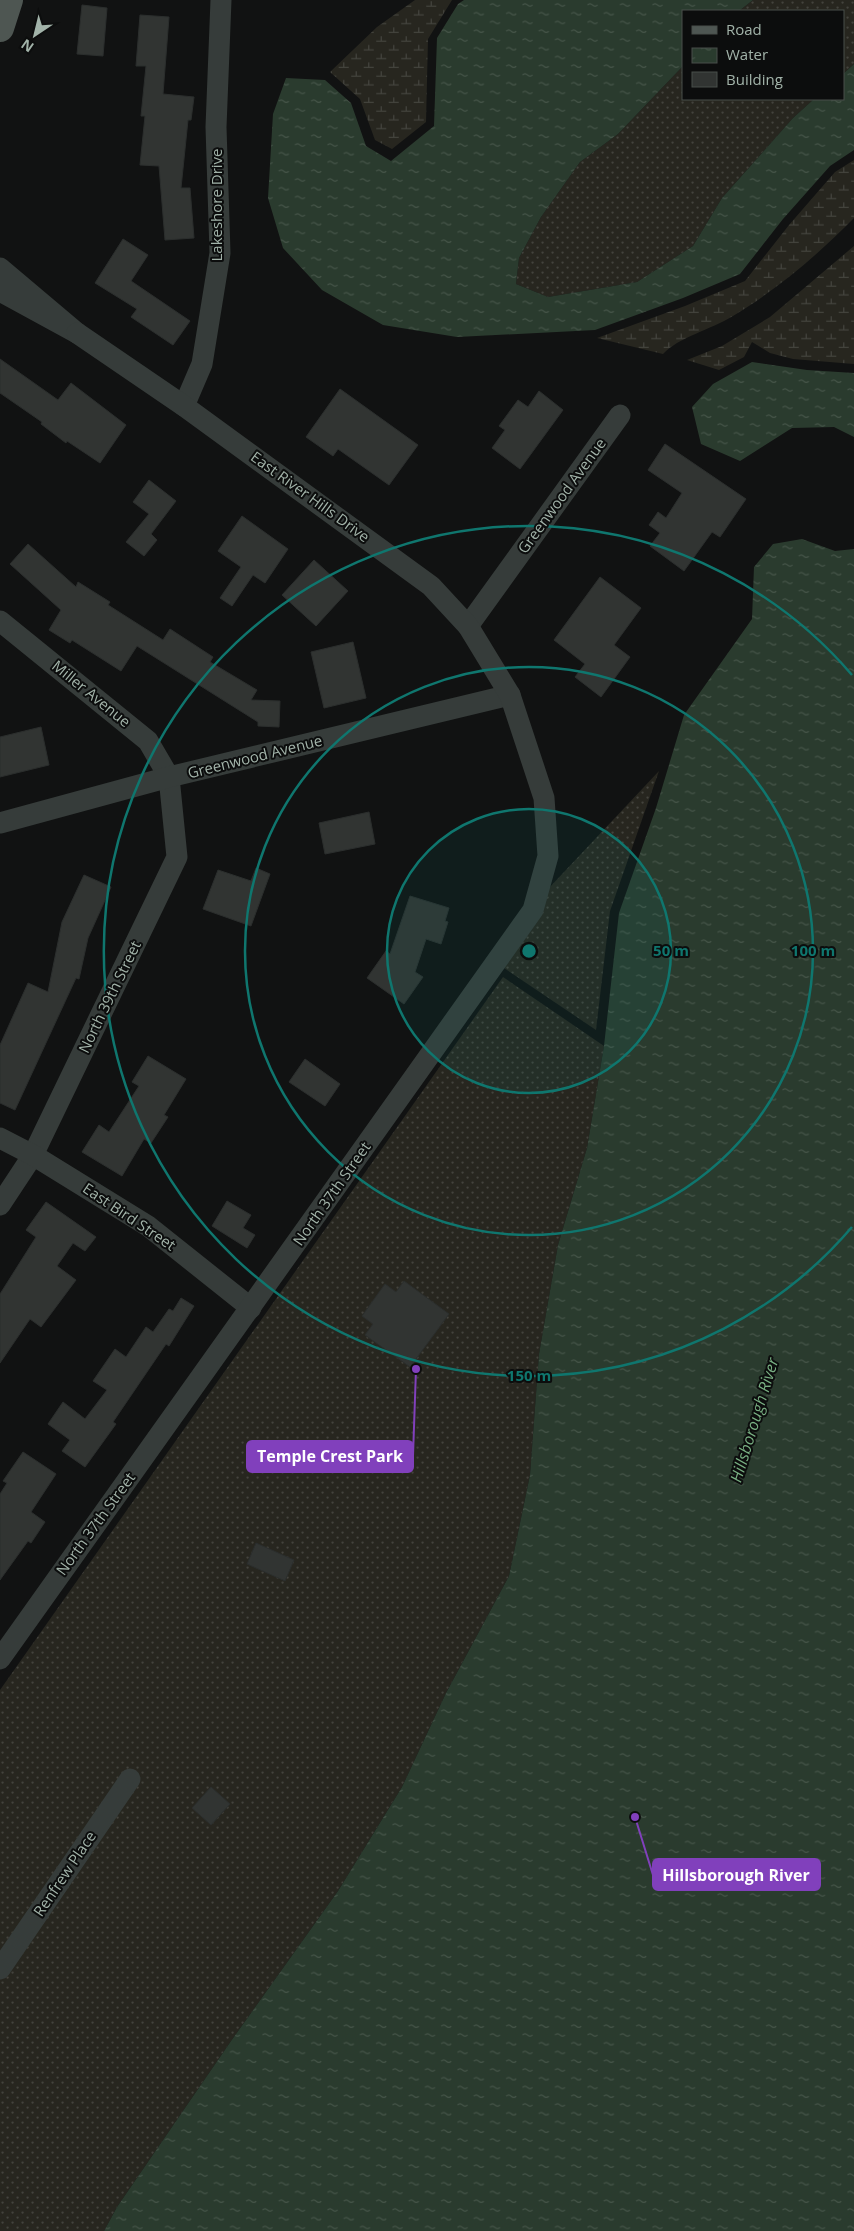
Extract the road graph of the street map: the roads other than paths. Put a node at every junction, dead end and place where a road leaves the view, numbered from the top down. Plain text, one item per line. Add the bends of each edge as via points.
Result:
1 (9, 0) edge
2 (221, 0) edge
3 (0, 28) edge
4 (0, 268) edge
5 (0, 291) edge
6 (77, 333) junction
7 (184, 406) junction
8 (620, 415) dead end
9 (0, 620) edge
10 (468, 626) junction
11 (510, 695) junction
12 (169, 778) junction
13 (0, 823) edge
14 (0, 1138) edge
15 (33, 1155) junction
16 (0, 1204) edge
17 (251, 1308) junction
18 (0, 1659) edge
19 (130, 1779) dead end
20 (0, 1969) edge

1 - 3 main road
2 - 7 street, Lakeshore Drive via 216,127 220,253 202,364
4 - 6 street, East River Hills Drive
5 - 6 street, East River Hills Drive
6 - 7 street, East River Hills Drive
7 - 10 street, East River Hills Drive via 431,586
8 - 10 street, Greenwood Avenue
9 - 12 street, Miller Avenue via 148,741
10 - 11 street, East River Hills Drive
11 - 12 street, Greenwood Avenue
11 - 17 street, North 37th Street via 544,798 548,856 533,910
12 - 13 street, Greenwood Avenue
12 - 15 street, North 39th Street via 177,857
14 - 15 street, East Bird Street
15 - 16 street, North 39th Street
15 - 17 street, East Bird Street via 148,1226
17 - 18 street, North 37th Street
19 - 20 street, Renfrew Place

